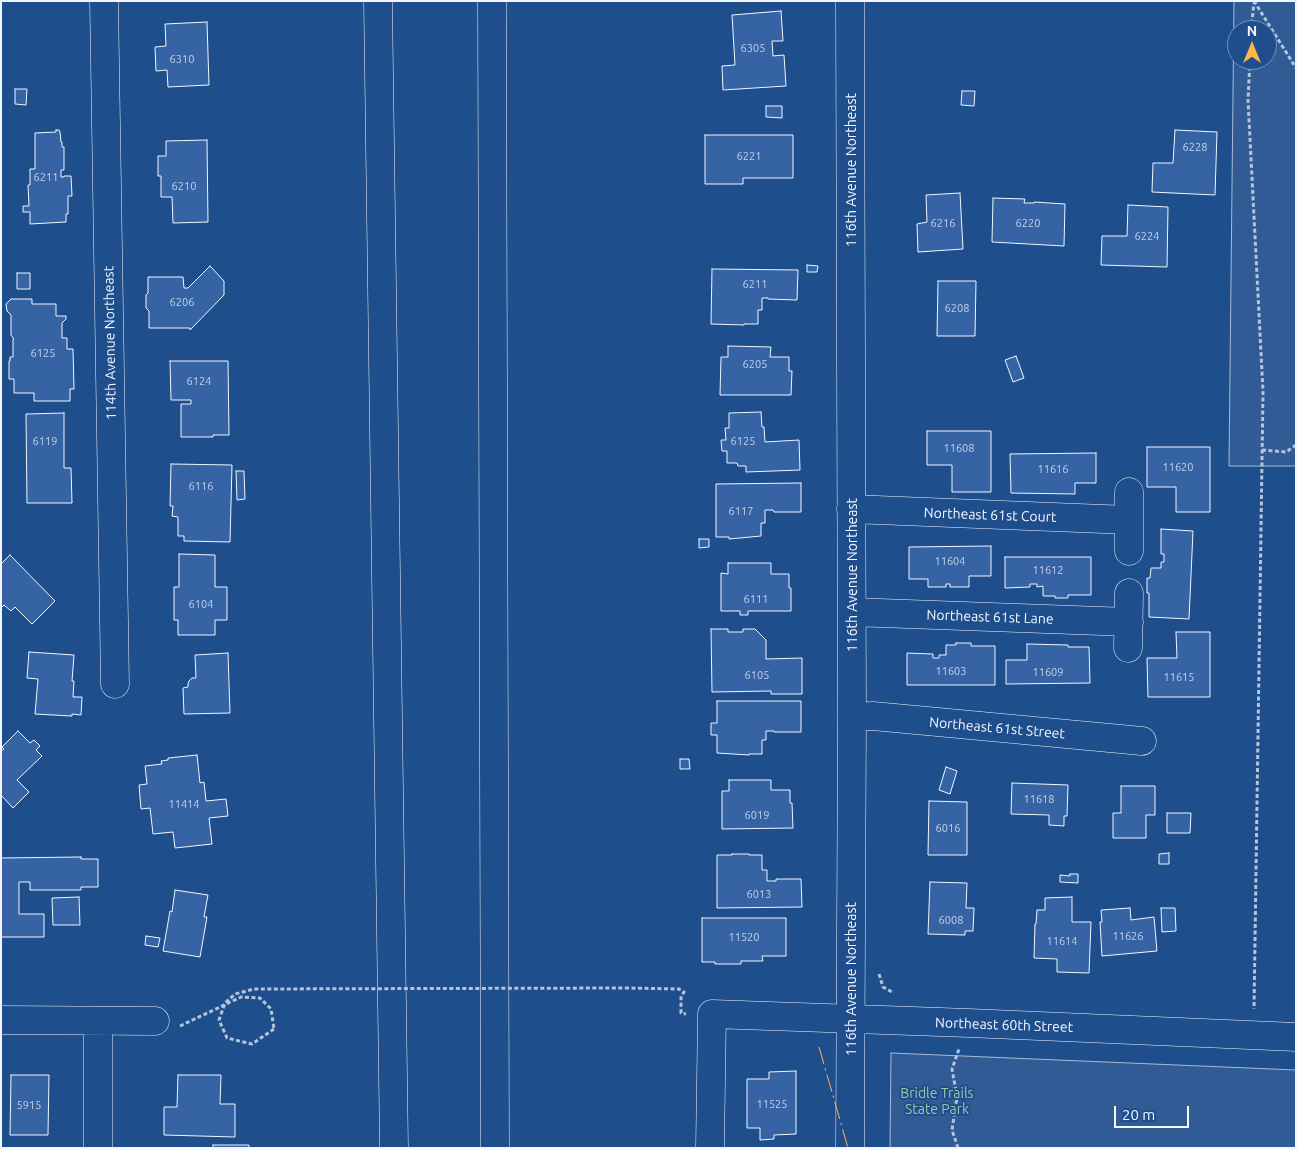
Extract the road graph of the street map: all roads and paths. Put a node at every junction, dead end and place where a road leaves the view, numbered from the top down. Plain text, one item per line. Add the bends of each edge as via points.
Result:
1 (104, 1) edge
2 (378, 1) edge
3 (492, 1) edge
4 (850, 1) edge
5 (1254, 2) edge
6 (1252, 20) edge
7 (1296, 68) edge
8 (1250, 70) edge
9 (1296, 445) edge
10 (1262, 450) junction
11 (1129, 492) dead end
12 (851, 509) junction
13 (1129, 520) junction
14 (1129, 551) dead end
15 (1129, 593) dead end
16 (852, 612) junction
17 (115, 684) dead end
18 (852, 717) junction
19 (1142, 741) dead end
20 (877, 969) dead end
21 (900, 995) dead end
22 (681, 996) dead end
23 (851, 1019) junction
24 (1, 1020) edge
25 (98, 1021) junction
26 (968, 1023) junction
27 (164, 1025) joint
28 (1253, 1036) junction
29 (1296, 1037) edge
30 (98, 1148) edge
31 (394, 1148) edge
32 (495, 1148) edge
33 (710, 1148) edge
34 (850, 1148) edge
35 (958, 1148) edge

1 - 17 main road, 114th Avenue Northeast
2 - 31 main road
3 - 32 main road
4 - 12 main road, 116th Avenue Northeast
5 - 6 path
5 - 7 path
8 - 10 path via 1248,100 1263,392
9 - 10 path via 1286,452
10 - 28 path
11 - 13 main road
12 - 13 main road, Northeast 61st Court
12 - 16 main road, 116th Avenue Northeast
13 - 14 main road
15 - 16 main road, Northeast 61st Lane via 1128,634
16 - 18 main road, 116th Avenue Northeast
18 - 19 main road, Northeast 61st Street via 873,716
18 - 23 main road, 116th Avenue Northeast
20 - 21 path via 883,987
22 - 27 path, bridge via 684,992 679,989 624,988 254,989 235,994 225,1003 219,1020 227,1038 252,1044 274,1029 271,1009 260,998 241,997
23 - 26 main road, Northeast 60th Street
23 - 33 main road, Northeast 60th Street via 712,1014
23 - 34 main road, 116th Avenue Northeast
24 - 25 main road
25 - 27 main road
25 - 30 main road
26 - 28 main road, Northeast 60th Street
26 - 35 path via 952,1069 957,1097 952,1130
28 - 29 main road, Northeast 60th Street

